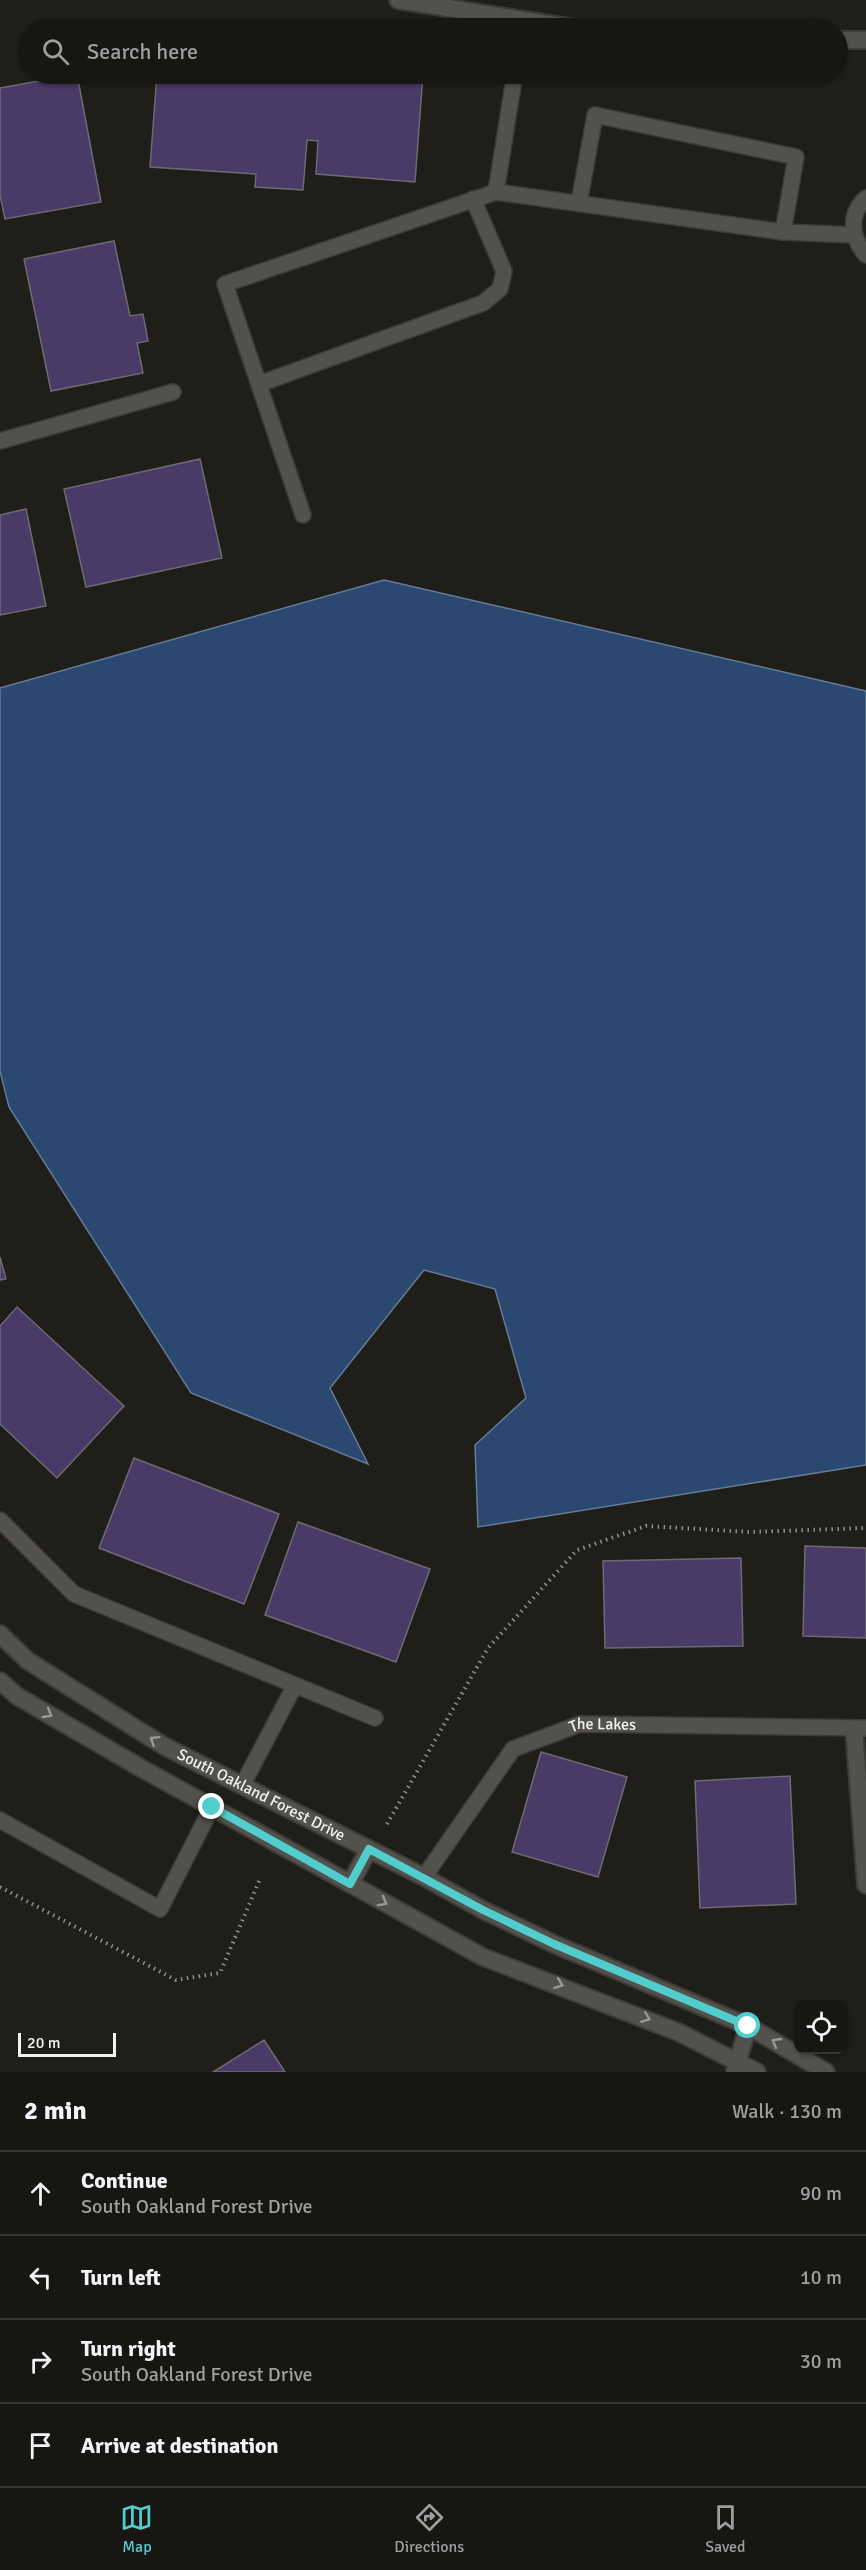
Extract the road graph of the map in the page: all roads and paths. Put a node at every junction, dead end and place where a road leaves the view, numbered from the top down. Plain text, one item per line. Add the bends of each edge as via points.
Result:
1 (398, 0) edge
2 (511, 18) edge
3 (848, 40) edge
4 (866, 40) edge
5 (513, 84) edge
6 (496, 192) junction
7 (866, 198) edge
8 (473, 199) junction
9 (579, 203) junction
10 (783, 232) junction
11 (854, 235) junction
12 (866, 255) edge
13 (259, 384) junction
14 (173, 392) dead end
15 (0, 441) edge
16 (303, 515) dead end
17 (0, 1520) edge
18 (866, 1528) edge
19 (2, 1640) edge
20 (0, 1681) edge
21 (296, 1685) junction
22 (375, 1718) dead end
23 (860, 1728) edge
24 (243, 1784) junction
25 (212, 1807) junction
26 (0, 1820) edge
27 (387, 1824) dead end
28 (369, 1849) junction
29 (424, 1877) junction
30 (260, 1879) dead end
31 (350, 1884) junction
32 (866, 1885) edge
33 (0, 1887) edge
34 (748, 2026) junction
35 (736, 2066) edge
36 (757, 2072) edge
37 (826, 2072) edge

1 - 2 street
3 - 4 street
5 - 6 lane
6 - 8 lane
6 - 9 lane
7 - 11 lane via 856,210
8 - 13 lane via 504,271 500,289 483,303
8 - 13 lane via 225,284
9 - 10 lane
9 - 10 lane via 595,115 796,157
10 - 11 lane
11 - 12 lane
13 - 16 lane
14 - 15 lane
17 - 21 lane via 74,1594
18 - 27 path via 750,1532 646,1526 577,1550 488,1648
24 -> 19 street, South Oakland Forest Drive via 164,1746 28,1661
20 -> 25 street, South Oakland Forest Drive via 17,1696
21 - 22 lane
21 - 24 lane
23 - 29 lane, The Lakes via 580,1724 513,1749
23 - 32 street, The Lakes
24 - 28 street, South Oakland Forest Drive
25 - 26 lane via 160,1909
25 - 31 street, South Oakland Forest Drive
28 - 29 street, South Oakland Forest Drive
28 - 31 street
29 - 34 street, South Oakland Forest Drive via 554,1944
30 - 33 path via 220,1973 176,1980
31 -> 35 street, South Oakland Forest Drive via 483,1957 678,2032
34 - 35 street
37 -> 34 street, South Oakland Forest Drive
35 - 36 street, South Oakland Forest Drive

